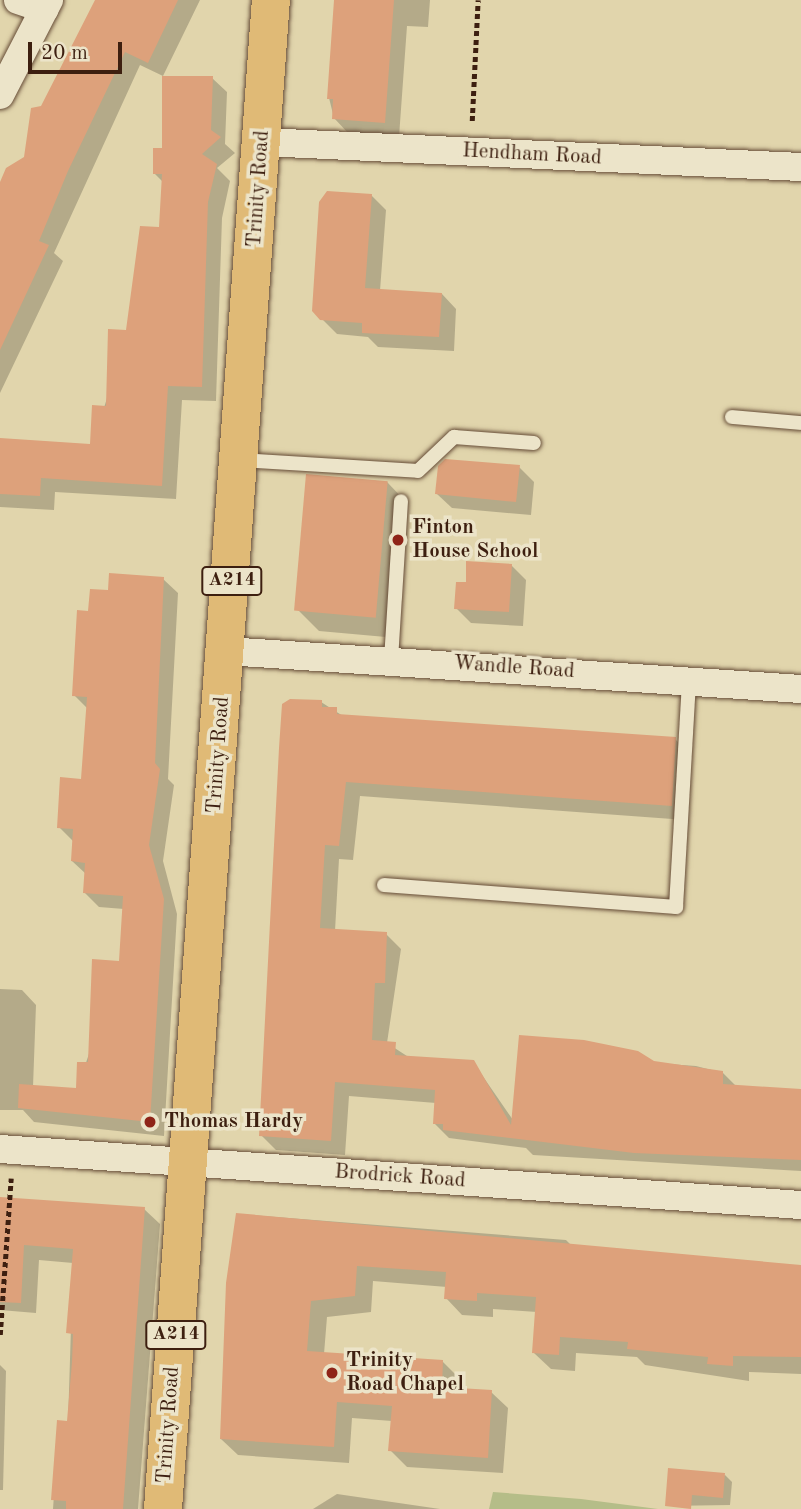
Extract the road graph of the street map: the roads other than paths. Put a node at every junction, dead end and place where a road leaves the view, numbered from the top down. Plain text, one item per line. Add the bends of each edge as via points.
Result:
1 (18, 0) edge
2 (271, 0) edge
3 (47, 5) edge
4 (0, 95) edge
5 (263, 142) junction
6 (801, 167) edge
7 (732, 417) dead end
8 (801, 423) edge
9 (534, 443) dead end
10 (240, 460) junction
11 (401, 501) dead end
12 (226, 651) junction
13 (391, 660) junction
14 (689, 681) junction
15 (801, 689) edge
16 (384, 885) dead end
17 (8, 1149) edge
18 (188, 1162) junction
19 (801, 1205) edge
20 (163, 1509) edge

1 - 3 street
2 - 5 highway, Trinity Road / A214
3 - 4 street
5 - 6 street, Hendham Road
5 - 10 highway, Trinity Road / A214
7 - 8 lane
9 - 10 lane via 454,437 418,471
10 - 12 highway, Trinity Road / A214
11 - 13 lane
12 - 13 street, Wandle Road
12 - 18 highway, Trinity Road / A214
13 - 14 street, Wandle Road
14 - 15 street, Wandle Road
14 - 16 lane via 676,906
17 - 18 street, Brodrick Road
18 - 19 street, Brodrick Road
18 - 20 highway, Trinity Road / A214

